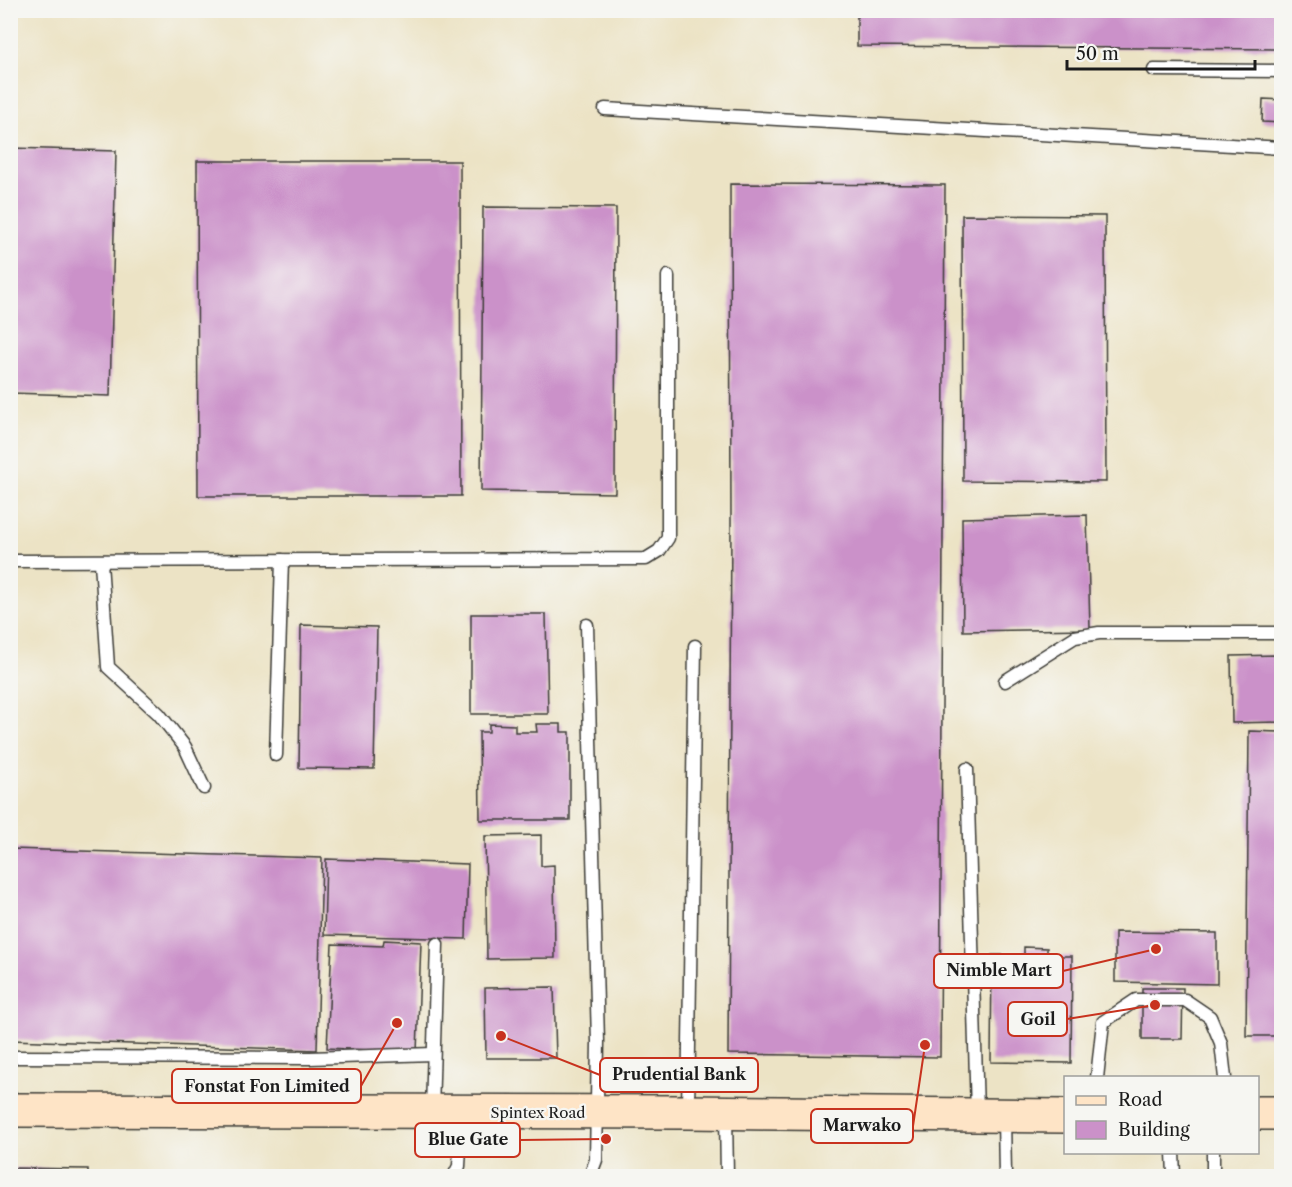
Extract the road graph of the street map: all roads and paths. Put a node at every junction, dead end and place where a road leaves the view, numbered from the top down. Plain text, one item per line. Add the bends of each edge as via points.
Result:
1 (1154, 70) dead end
2 (1281, 70) edge
3 (605, 109) dead end
4 (1281, 148) edge
5 (668, 276) dead end
6 (282, 560) junction
7 (10, 561) edge
8 (101, 562) junction
9 (587, 625) dead end
10 (1281, 633) edge
11 (694, 646) dead end
12 (1005, 681) dead end
13 (276, 755) dead end
14 (967, 769) dead end
15 (204, 788) dead end
16 (437, 944) dead end
17 (433, 1054) junction
18 (10, 1057) edge
19 (1097, 1076) edge
20 (1225, 1076) edge
21 (10, 1110) edge
22 (447, 1112) junction
23 (596, 1112) junction
24 (688, 1112) junction
25 (726, 1113) junction
26 (1259, 1113) edge
27 (1281, 1113) edge
28 (990, 1115) junction
29 (1064, 1116) edge
30 (1173, 1154) edge
31 (1213, 1154) edge
32 (454, 1176) edge
33 (590, 1176) edge
34 (727, 1176) edge
35 (1005, 1176) edge
36 (1174, 1176) edge
37 (1213, 1176) edge

1 - 2 lane
3 - 4 lane
5 - 6 lane via 668,538 659,551 645,559
6 - 8 lane
6 - 13 lane
7 - 8 lane
8 - 15 lane via 108,667 159,714 185,747
9 - 23 lane via 598,1041
10 - 12 lane via 1074,636
11 - 24 lane
14 - 28 lane
16 - 17 lane
17 - 18 lane via 310,1058
17 - 22 lane
19 - 20 lane via 1103,1022 1136,1000 1185,1000 1210,1017 1221,1043
21 - 22 main road, Spintex Road
22 - 23 main road, Spintex Road
22 - 32 lane via 459,1166
23 - 24 main road, Spintex Road
23 - 33 lane via 596,1160
24 - 25 main road, Spintex Road
25 - 28 main road, Spintex Road
25 - 34 lane
26 - 27 main road
28 - 29 main road, Spintex Road
28 - 35 lane
30 - 36 lane
31 - 37 lane

